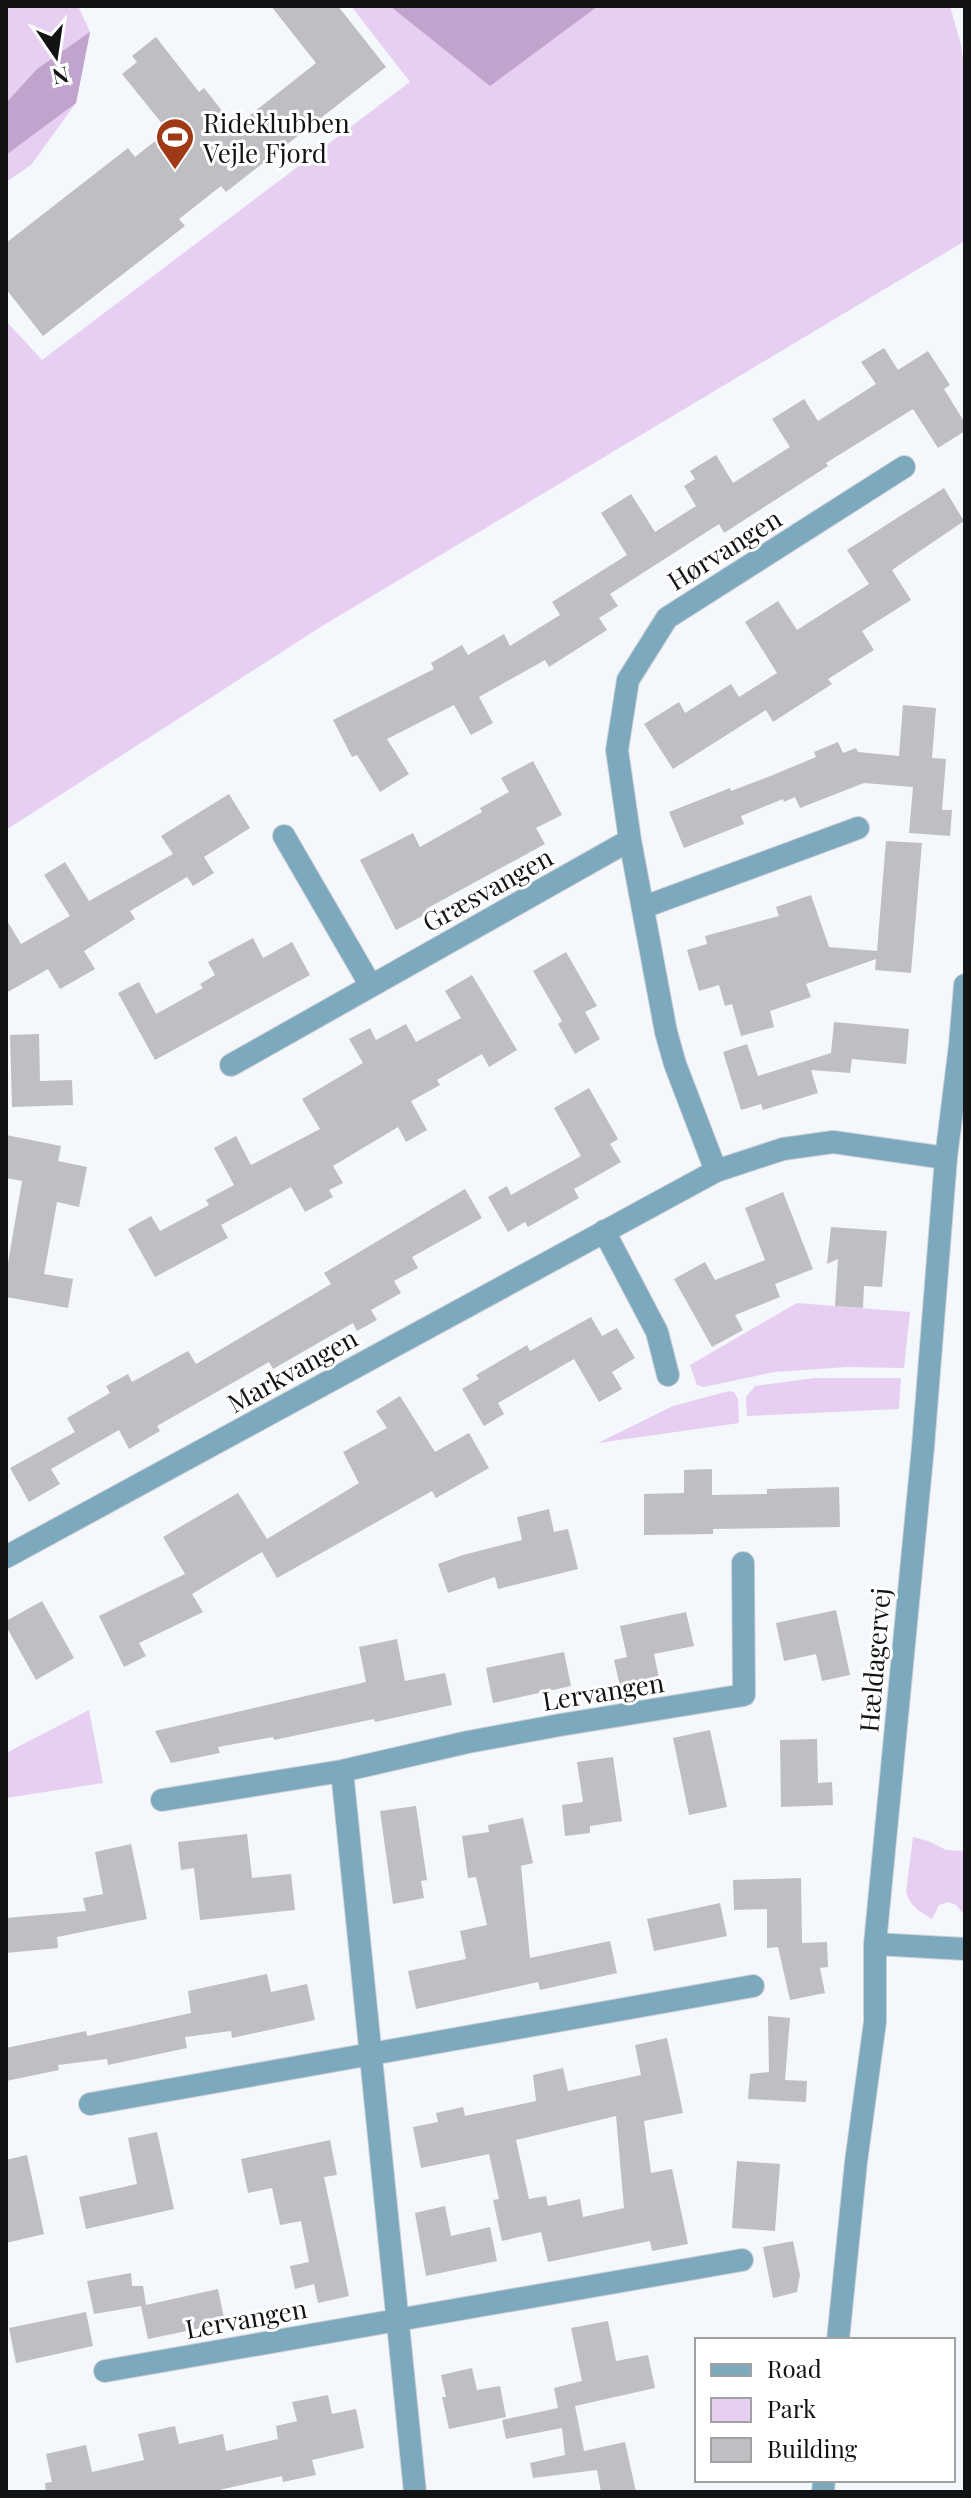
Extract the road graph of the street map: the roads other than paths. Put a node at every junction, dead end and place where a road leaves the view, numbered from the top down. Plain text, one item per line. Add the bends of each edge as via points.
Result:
1 (904, 467) dead end
2 (858, 828) dead end
3 (284, 836) dead end
4 (630, 840) junction
5 (644, 907) junction
6 (965, 985) edge
7 (371, 986) junction
8 (231, 1065) dead end
9 (946, 1158) junction
10 (716, 1171) junction
11 (604, 1231) junction
12 (668, 1375) dead end
13 (6, 1557) edge
14 (743, 1563) dead end
15 (342, 1771) junction
16 (162, 1800) dead end
17 (875, 1944) junction
18 (965, 1949) edge
19 (753, 1986) dead end
20 (370, 2054) junction
21 (90, 2104) dead end
22 (742, 2260) dead end
23 (397, 2320) junction
24 (838, 2338) edge
25 (105, 2371) dead end
26 (415, 2492) edge

1 - 4 street, Hørvangen via 667,618 628,680 617,750
2 - 5 street
3 - 7 street
4 - 5 street, Hørvangen
4 - 7 street, Græsvangen
5 - 10 street, Hørvangen via 666,1032
6 - 9 street, Hældagervej
7 - 8 street, Græsvangen
9 - 10 street, Markvangen via 833,1142 783,1149
9 - 17 street, Hældagervej
10 - 11 street, Markvangen
11 - 12 street via 657,1332
11 - 13 street, Markvangen
14 - 15 street, Lervangen via 744,1695 483,1739
15 - 16 street, Lervangen
15 - 20 street
17 - 18 street
17 - 24 street, Hældagervej via 875,2022
19 - 20 street
20 - 21 street
20 - 23 street
22 - 23 street, Lervangen
23 - 25 street, Lervangen
23 - 26 street

